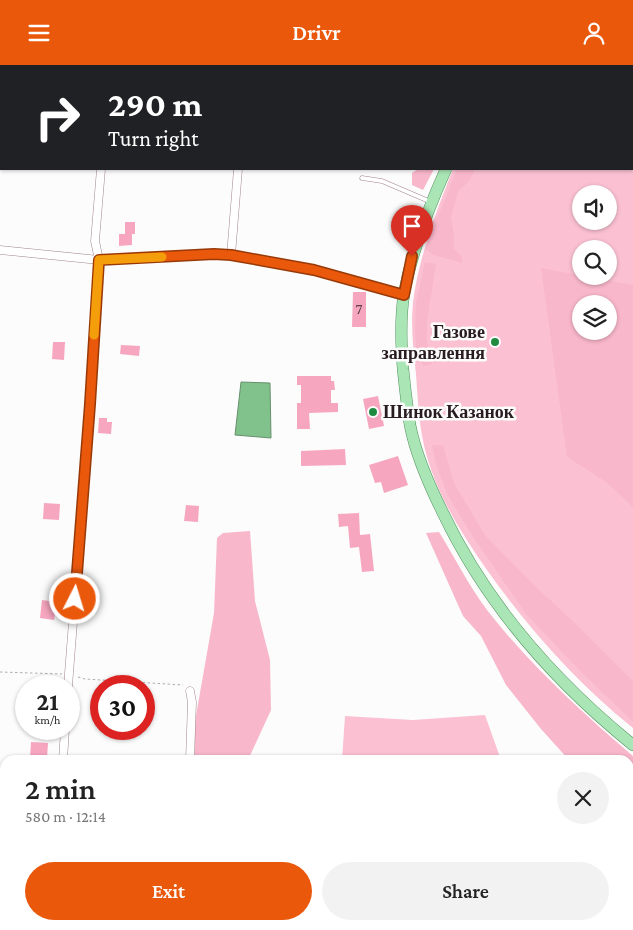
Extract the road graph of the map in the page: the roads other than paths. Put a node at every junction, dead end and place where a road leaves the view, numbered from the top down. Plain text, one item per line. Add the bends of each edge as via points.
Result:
1 (101, 170) edge
2 (238, 170) edge
3 (446, 170) edge
4 (362, 178) dead end
5 (431, 202) junction
6 (0, 250) edge
7 (231, 255) junction
8 (99, 260) junction
9 (404, 295) junction
10 (68, 675) edge
11 (190, 691) road end
12 (64, 740) edge
13 (633, 745) edge
14 (63, 755) edge
15 (190, 755) edge

1 - 8 street via 95,241
2 - 7 street
3 - 5 main road
4 - 5 lane via 382,181
5 - 9 main road via 412,256
6 - 8 street
7 - 8 street
7 - 9 street via 314,270
8 - 10 street
9 - 13 main road via 402,346 410,425 420,460 454,537 496,603 542,660 600,718
11 - 15 street
12 - 14 street

